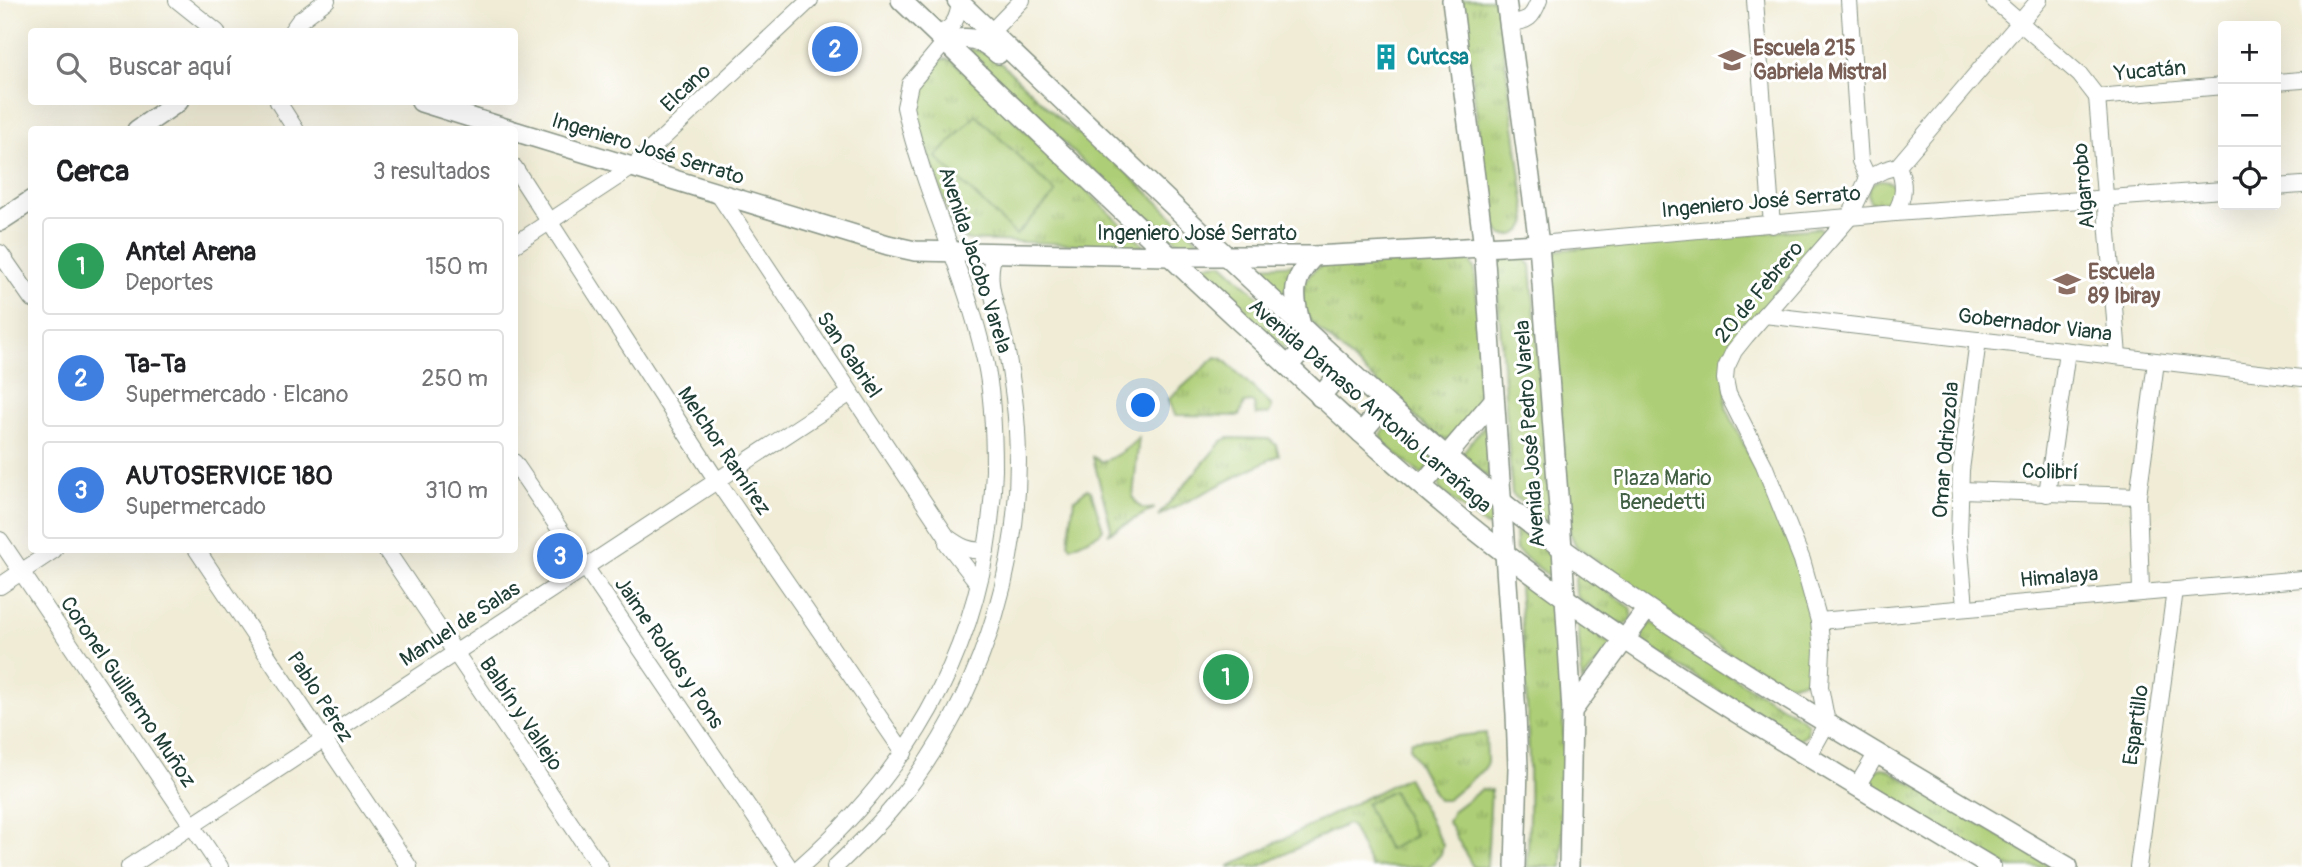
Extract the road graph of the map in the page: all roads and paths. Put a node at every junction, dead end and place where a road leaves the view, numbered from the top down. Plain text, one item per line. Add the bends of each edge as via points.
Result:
1 (177, 0) edge
2 (327, 0) edge
3 (810, 0) edge
4 (901, 0) edge
5 (1022, 0) edge
6 (1452, 0) edge
7 (1506, 0) edge
8 (1539, 0) edge
9 (1755, 0) edge
10 (1849, 0) edge
11 (1994, 0) edge
12 (2039, 0) edge
13 (959, 1) edge
14 (2020, 22) junction
15 (1509, 24) junction
16 (212, 28) edge
17 (295, 28) edge
18 (991, 32) junction
19 (940, 38) junction
20 (2302, 80) edge
21 (2281, 82) edge
22 (2218, 86) edge
23 (2097, 97) junction
24 (174, 105) edge
25 (280, 105) edge
26 (430, 105) edge
27 (1078, 114) junction
28 (143, 126) edge
29 (293, 126) edge
30 (489, 126) edge
31 (518, 132) edge
32 (1898, 166) junction
33 (631, 168) junction
34 (518, 173) edge
35 (1868, 178) junction
36 (2302, 185) edge
37 (2281, 187) edge
38 (2218, 190) edge
39 (719, 195) junction
40 (2106, 199) junction
41 (28, 203) edge
42 (1895, 213) junction
43 (1849, 218) junction
44 (0, 221) edge
45 (549, 223) junction
46 (1772, 225) junction
47 (518, 242) edge
48 (1539, 244) junction
49 (1484, 247) junction
50 (951, 251) junction
51 (995, 252) junction
52 (0, 253) edge
53 (1168, 256) junction
54 (1314, 256) junction
55 (1228, 257) junction
56 (28, 293) edge
57 (1764, 315) junction
58 (1307, 332) junction
59 (1978, 340) junction
60 (2067, 351) junction
61 (2118, 356) junction
62 (2156, 362) junction
63 (1288, 366) junction
64 (1345, 367) junction
65 (2302, 378) edge
66 (849, 394) junction
67 (1320, 397) junction
68 (1494, 400) junction
69 (1386, 404) junction
70 (1361, 433) junction
71 (1446, 456) junction
72 (518, 468) edge
73 (717, 481) junction
74 (1422, 485) junction
75 (1961, 490) junction
76 (2047, 494) junction
77 (2138, 496) junction
78 (1501, 501) junction
79 (990, 527) junction
80 (1013, 531) junction
81 (947, 537) junction
82 (0, 540) edge
83 (1562, 548) junction
84 (986, 550) junction
85 (49, 553) edge
86 (199, 553) edge
87 (388, 553) edge
88 (1505, 554) junction
89 (585, 568) junction
90 (21, 571) junction
91 (2302, 579) edge
92 (978, 583) junction
93 (0, 586) edge
94 (2175, 590) junction
95 (2141, 592) junction
96 (1565, 597) junction
97 (1965, 607) junction
98 (1647, 609) junction
99 (1819, 621) junction
100 (1625, 640) junction
101 (454, 653) junction
102 (944, 684) junction
103 (966, 693) junction
104 (1572, 712) junction
105 (1828, 723) junction
106 (322, 740) junction
107 (904, 753) junction
108 (1877, 753) junction
109 (1808, 757) junction
110 (1857, 786) junction
111 (192, 825) junction
112 (129, 867) edge
113 (220, 867) edge
114 (409, 867) edge
115 (600, 867) edge
116 (789, 867) edge
117 (800, 867) edge
118 (835, 867) edge
119 (1515, 867) edge
120 (1569, 867) edge
121 (1991, 867) edge
122 (2068, 867) edge
123 (2138, 867) edge

1 - 16 street
2 - 17 street
3 - 33 street, Elcano
4 - 19 street, Avenida Dámaso Antonio Larrañaga
5 - 18 street
6 - 49 street, Avenida José Pedro Varela
7 - 15 street, Avenida José Pedro Varela
8 - 15 street via 1534,15
9 - 46 street
10 - 35 street via 1860,161
11 - 14 street, Yucatán
12 - 14 street
13 - 18 street, Avenida Dámaso Antonio Larrañaga
13 - 19 street, Avenida Jacobo Varela via 956,20
14 - 23 street, Yucatán via 2080,75
14 - 32 street
15 - 48 street, Avenida José Pedro Varela
18 - 27 street, Avenida Dámaso Antonio Larrañaga
19 - 27 street via 981,40 1058,111
19 - 50 street, Avenida Jacobo Varela via 910,84 905,107
19 - 53 street, Avenida Dámaso Antonio Larrañaga
20 - 21 street
22 - 23 street, Yucatán
23 - 40 street, Algarrobo
24 - 28 street
25 - 29 street
26 - 30 street, Ingeniero José Serrato
27 - 55 street, Avenida Dámaso Antonio Larrañaga
31 - 33 street, Ingeniero José Serrato
32 - 35 street
32 - 42 street via 1904,181
33 - 39 street, Ingeniero José Serrato
33 - 45 street, Elcano
34 - 45 street, Melchor Ramírez
35 - 43 street, 20 de Febrero
36 - 37 street
38 - 40 street, Ingeniero José Serrato
39 - 50 street, Ingeniero José Serrato via 888,245
39 - 66 street, San Gabriel
40 - 42 street, Ingeniero José Serrato
40 - 61 street, Algarrobo
41 - 44 street
42 - 43 street, Ingeniero José Serrato
43 - 46 street, Ingeniero José Serrato
43 - 57 street, 20 de Febrero
45 - 47 street, Elcano
45 - 73 street, Melchor Ramírez
46 - 48 street, Ingeniero José Serrato
48 - 49 street, Ingeniero José Serrato
48 - 83 street, Avenida José Pedro Varela
49 - 54 street, Ingeniero José Serrato
49 - 68 street, Avenida José Pedro Varela
50 - 51 street, Ingeniero José Serrato
50 - 79 street, Avenida Jacobo Varela via 967,291 990,387 994,450
51 - 53 street, Ingeniero José Serrato
51 - 80 street, Avenida Jacobo Varela via 991,292 1015,405 1018,462
52 - 56 street
53 - 55 street, Ingeniero José Serrato
53 - 63 street, Avenida Dámaso Antonio Larrañaga
54 - 55 street, Ingeniero José Serrato
54 - 58 street via 1296,285 1294,301
55 - 58 street, Avenida Dámaso Antonio Larrañaga
57 - 59 street, Gobernador Viana
57 - 99 street, 20 de Febrero via 1734,351 1725,379 1789,525
58 - 63 street
58 - 64 street, Avenida Dámaso Antonio Larrañaga
59 - 60 street, Gobernador Viana
59 - 75 street, Omar Odriozola
60 - 61 street, Gobernador Viana
60 - 76 street
61 - 62 street, Gobernador Viana
62 - 65 street, Gobernador Viana
62 - 77 street
63 - 67 street, Avenida Dámaso Antonio Larrañaga
64 - 67 street
64 - 69 street, Avenida Dámaso Antonio Larrañaga
66 - 73 street, Manuel de Salas
66 - 81 street, San Gabriel
67 - 70 street, Avenida Dámaso Antonio Larrañaga
68 - 71 street
68 - 78 street, Avenida José Pedro Varela
69 - 70 street
69 - 71 street, Avenida Dámaso Antonio Larrañaga
70 - 74 street, Avenida Dámaso Antonio Larrañaga
71 - 74 street
71 - 78 street, Avenida Dámaso Antonio Larrañaga
72 - 89 street, Jaime Roldos y Pons
73 - 89 street, Manuel de Salas
73 - 107 street, Melchor Ramírez
74 - 88 street, Avenida Dámaso Antonio Larrañaga
75 - 76 street, Colibrí
75 - 97 street, Omar Odriozola via 1959,537
76 - 77 street, Colibrí
77 - 95 street
78 - 83 street, Avenida Dámaso Antonio Larrañaga
78 - 88 street, Avenida José Pedro Varela
79 - 80 street
79 - 84 street, Avenida Jacobo Varela
80 - 103 street, Avenida Jacobo Varela via 1000,599
81 - 84 street via 972,552
81 - 92 street, San Gabriel via 947,544
82 - 90 street, Coronel Guillermo Muñoz
83 - 96 street, Avenida José Pedro Varela
83 - 98 street, Avenida Dámaso Antonio Larrañaga
84 - 92 street, Avenida Jacobo Varela
85 - 90 street
86 - 106 street, Pablo Pérez
87 - 101 street, Balbín y Vallejo
88 - 96 street, Avenida Dámaso Antonio Larrañaga
88 - 119 street, Avenida José Pedro Varela via 1518,768
89 - 101 street, Manuel de Salas
89 - 116 street, Jaime Roldos y Pons
90 - 93 street
90 - 111 street, Coronel Guillermo Muñoz
91 - 94 street, Himalaya
92 - 102 street, Avenida Jacobo Varela
94 - 95 street, Himalaya
94 - 123 street, Espartillo
95 - 97 street, Himalaya
96 - 100 street, Avenida Dámaso Antonio Larrañaga
96 - 104 street, Avenida José Pedro Varela
97 - 99 street, Himalaya
98 - 100 street
98 - 105 street, Avenida Dámaso Antonio Larrañaga
99 - 105 street, 20 de Febrero via 1820,687
100 - 104 street
100 - 109 street, Avenida Dámaso Antonio Larrañaga
101 - 106 street, Manuel de Salas
101 - 115 street, Balbín y Vallejo
102 - 103 street
102 - 107 street, Avenida Jacobo Varela
103 - 118 street, Avenida Jacobo Varela via 916,777 865,839
104 - 120 street, Avenida José Pedro Varela
105 - 108 street, Avenida Dámaso Antonio Larrañaga
105 - 109 street
106 - 111 street, Manuel de Salas
106 - 114 street, Pablo Pérez
107 - 117 street, Avenida Jacobo Varela via 857,812
108 - 110 street
108 - 122 street, Avenida Dámaso Antonio Larrañaga
109 - 110 street, Avenida Dámaso Antonio Larrañaga
110 - 121 street, Avenida Dámaso Antonio Larrañaga
111 - 112 street, Manuel de Salas
111 - 113 street, Coronel Guillermo Muñoz

